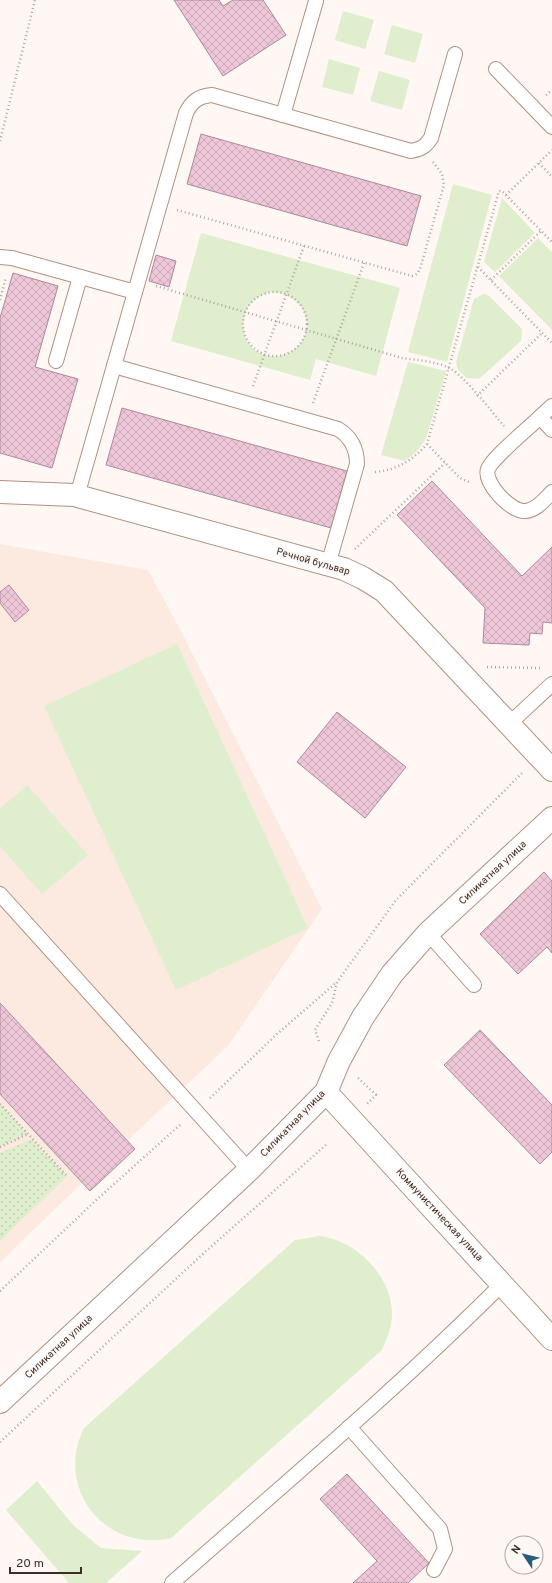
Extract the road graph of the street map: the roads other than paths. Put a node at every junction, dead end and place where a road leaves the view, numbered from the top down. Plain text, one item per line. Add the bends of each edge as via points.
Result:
1 (316, 1) edge
2 (455, 54) dead end
3 (496, 69) dead end
4 (283, 115) junction
5 (552, 127) edge
6 (0, 257) edge
7 (80, 277) junction
8 (136, 286) junction
9 (56, 361) dead end
10 (114, 366) junction
11 (552, 406) edge
12 (540, 417) junction
13 (552, 430) edge
14 (0, 492) edge
15 (552, 492) edge
16 (77, 496) junction
17 (328, 565) junction
18 (552, 684) edge
19 (509, 724) junction
20 (546, 763) edge
21 (552, 818) edge
22 (0, 894) edge
23 (428, 933) junction
24 (474, 985) dead end
25 (326, 1092) junction
26 (249, 1170) junction
27 (502, 1284) junction
28 (552, 1339) edge
29 (0, 1402) edge
30 (349, 1427) junction
31 (434, 1570) dead end
32 (172, 1583) edge

1 - 4 lane
2 - 4 lane via 430,138 423,148 411,150
3 - 5 lane
4 - 8 lane via 212,95 196,99 186,113
6 - 7 lane
7 - 8 lane
7 - 9 lane
8 - 10 lane
10 - 16 lane
10 - 17 lane via 338,429 350,440 357,455 355,471
11 - 12 lane
12 - 13 lane
12 - 15 lane via 489,468 488,481 513,508 525,511 535,508
14 - 16 street, Речной бульвар
16 - 17 street, Речной бульвар
17 - 19 street, Речной бульвар via 363,578 384,591
18 - 19 lane
19 - 20 street, Речной бульвар
21 - 23 street, Силикатная улица
22 - 26 lane
23 - 24 lane
23 - 25 street, Силикатная улица via 392,974 363,1017
25 - 26 street, Силикатная улица
25 - 27 street, Коммунистическая улица
26 - 29 street, Силикатная улица
27 - 28 street, Коммунистическая улица
27 - 30 lane
30 - 31 lane via 440,1529 445,1549
30 - 32 lane

